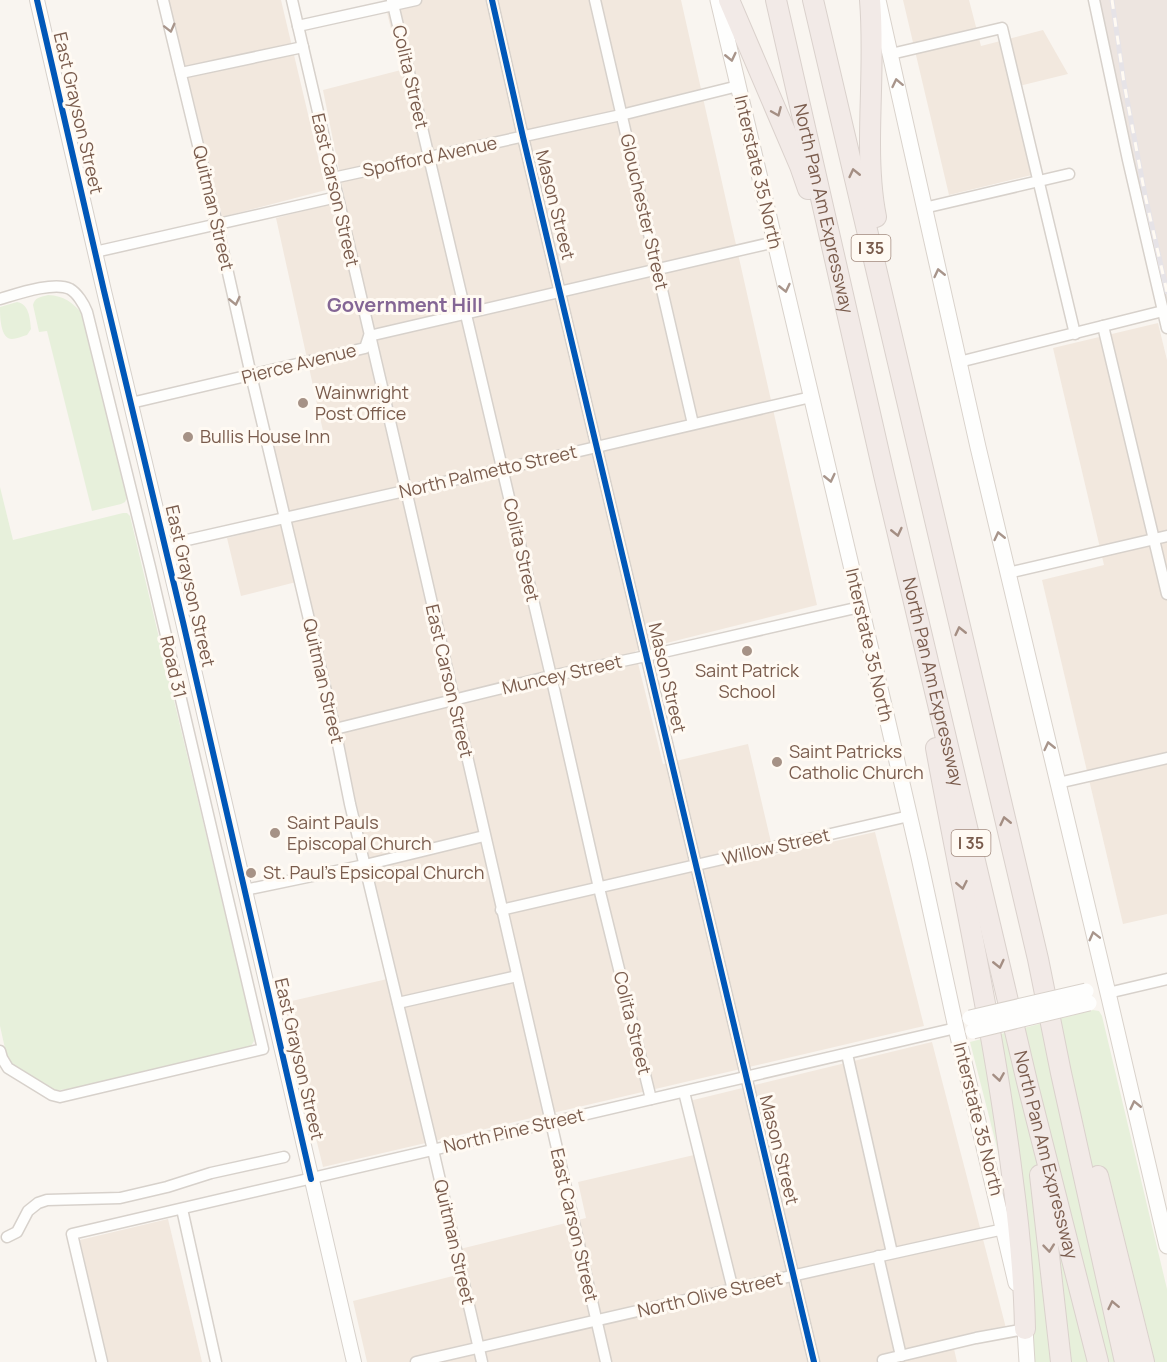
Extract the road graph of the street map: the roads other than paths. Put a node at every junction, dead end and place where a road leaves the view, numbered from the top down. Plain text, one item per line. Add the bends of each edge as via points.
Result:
1 (37, 0) edge
2 (164, 0) edge
3 (292, 0) edge
4 (416, 0) edge
5 (492, 0) edge
6 (595, 0) edge
7 (718, 0) edge
8 (729, 0) edge
9 (776, 0) edge
10 (813, 0) edge
11 (870, 0) edge
12 (878, 0) edge
13 (1094, 0) edge
14 (392, 3) edge
15 (298, 26) junction
16 (303, 47) junction
17 (891, 54) junction
18 (181, 74) junction
19 (738, 86) junction
20 (621, 115) junction
21 (523, 137) junction
22 (429, 158) junction
23 (1069, 174) dead end
24 (333, 178) junction
25 (1038, 182) junction
26 (337, 197) junction
27 (924, 208) junction
28 (217, 224) junction
29 (775, 242) junction
30 (95, 252) junction
31 (658, 270) junction
32 (561, 292) junction
33 (0, 298) edge
34 (1163, 311) junction
35 (466, 314) junction
36 (1103, 326) junction
37 (1167, 328) edge
38 (1075, 334) junction
39 (369, 336) junction
40 (959, 362) junction
41 (251, 375) junction
42 (811, 397) junction
43 (131, 403) junction
44 (693, 424) junction
45 (597, 447) junction
46 (502, 469) junction
47 (884, 475) junction
48 (406, 490) junction
49 (929, 496) junction
50 (285, 517) junction
51 (1167, 536) edge
52 (1154, 539) junction
53 (165, 545) junction
54 (1008, 573) junction
55 (1167, 594) edge
56 (914, 600) junction
57 (860, 607) junction
58 (646, 656) junction
59 (551, 676) junction
60 (453, 701) junction
61 (335, 729) junction
62 (1167, 758) edge
63 (1058, 783) junction
64 (909, 816) junction
65 (484, 836) junction
66 (365, 865) junction
67 (696, 866) junction
68 (599, 888) junction
69 (245, 890) junction
70 (501, 910) junction
71 (1038, 959) junction
72 (517, 976) junction
73 (1167, 979) edge
74 (1108, 993) junction
75 (398, 1004) junction
76 (956, 1028) junction
77 (0, 1051) edge
78 (847, 1054) junction
79 (746, 1077) junction
80 (1028, 1086) junction
81 (684, 1092) junction
82 (651, 1100) junction
83 (550, 1123) junction
84 (433, 1150) junction
85 (284, 1157) dead end
86 (311, 1179) junction
87 (1161, 1190) edge
88 (182, 1209) junction
89 (1004, 1229) junction
90 (6, 1239) edge
91 (1167, 1246) edge
92 (1116, 1250) junction
93 (892, 1253) junction
94 (878, 1256) junction
95 (795, 1276) junction
96 (734, 1290) junction
97 (596, 1321) junction
98 (1025, 1329) junction
99 (479, 1347) junction
100 (901, 1356) junction
101 (883, 1360) dead end
102 (102, 1362) edge
103 (216, 1362) edge
104 (354, 1362) edge
105 (416, 1362) edge
106 (482, 1362) edge
107 (606, 1362) edge
108 (814, 1362) edge
109 (1027, 1362) edge
110 (1061, 1362) edge
111 (1098, 1362) edge
112 (1125, 1362) edge
113 (1144, 1362) edge
114 (1150, 1362) edge

1 - 30 street, East Grayson Street
2 -> 18 street, Quitman Street
3 - 15 street, East Carson Street
4 - 14 street
5 - 21 street, Mason Street
6 - 20 street, Glouchester Street
7 -> 19 main road, Interstate 35 North
8 -> 47 highway via 806,184
9 - 47 highway, North Pan Am Expressway / I 35
49 -> 10 highway, North Pan Am Expressway / I 35
11 - 49 highway via 872,196 902,332
12 - 17 main road
13 - 34 street
14 - 15 street
14 - 22 street, Colita Street
15 - 16 street, East Carson Street
16 - 18 street
16 - 24 street, East Carson Street
17 - 25 street via 1002,28
27 -> 17 main road
18 - 28 street, Quitman Street
19 - 20 street, Spofford Avenue
19 - 29 main road, Interstate 35 North
20 - 21 street, Spofford Avenue
20 - 31 street, Glouchester Street
21 - 22 street, Spofford Avenue
21 - 32 street, Mason Street
22 - 24 street, Spofford Avenue
22 - 35 street, Colita Street
23 - 25 street
24 - 26 street, East Carson Street
25 - 27 street
25 - 38 street
26 - 28 street
26 - 39 street, East Carson Street
40 -> 27 main road
28 - 30 street
28 -> 41 street, Quitman Street
29 - 31 street, Pierce Avenue
29 -> 42 main road, Interstate 35 North
30 - 43 street, East Grayson Street
31 - 32 street, Pierce Avenue
31 - 44 street, Glouchester Street
32 - 35 street, Pierce Avenue
32 - 45 street, Mason Street
33 - 77 street, Road 31 via 57,286 71,290 87,312 262,1049 60,1097 8,1068
34 - 36 street
34 - 37 street
35 - 39 street, Pierce Avenue
35 - 46 street, Colita Street
36 - 38 street
36 - 52 street
38 - 40 street
39 - 41 street, Pierce Avenue via 365,348
39 - 48 street, East Carson Street
54 -> 40 main road
41 - 43 street, Pierce Avenue
41 - 50 street, Quitman Street
42 - 44 street, North Palmetto Street
42 -> 57 main road, Interstate 35 North
43 - 53 street, East Grayson Street
44 - 45 street, North Palmetto Street
45 - 46 street, North Palmetto Street
45 - 58 street, Mason Street
46 - 48 street, North Palmetto Street
46 - 59 street, Colita Street
47 -> 56 highway, North Pan Am Expressway / I 35
48 - 50 street, North Palmetto Street
48 - 60 street, East Carson Street
71 -> 49 highway, North Pan Am Expressway / I 35
50 - 53 street, North Palmetto Street
50 - 61 street, Quitman Street
51 - 52 street
52 - 54 street
52 - 55 street
53 - 69 street, East Grayson Street
63 -> 54 main road
56 -> 80 highway, North Pan Am Expressway / I 35
56 -> 98 highway via 921,671 999,1079 1020,1241
57 - 58 street, Muncey Street
57 - 64 main road, Interstate 35 North
58 - 59 street, Muncey Street
58 - 67 street, Mason Street
59 - 60 street, Muncey Street
59 - 68 street, Colita Street
60 - 61 street, Muncey Street
60 - 65 street, East Carson Street
61 - 66 street, Quitman Street
62 - 63 street
74 -> 63 main road
64 - 67 street, Willow Street
64 - 76 main road, Interstate 35 North
65 - 66 street
65 - 70 street, East Carson Street
66 - 69 street
66 - 75 street, Quitman Street
67 - 68 street, Willow Street
67 - 79 street, Mason Street
68 - 70 street, Willow Street
68 - 82 street, Colita Street
69 - 86 street, East Grayson Street
70 - 72 street, East Carson Street
71 - 92 highway via 1083,1115
112 -> 71 highway, North Pan Am Expressway / I 35
72 - 75 street
72 - 83 street, East Carson Street
73 - 74 street, North Pine Street
74 - 76 main road, North Pine Street, bridge
87 -> 74 main road
75 - 84 street, Quitman Street
76 - 78 street, North Pine Street
76 - 89 main road, Interstate 35 North
78 - 79 street, North Pine Street
78 - 93 street
79 - 81 street, North Pine Street
79 - 95 street, Mason Street
80 -> 110 highway
80 - 111 highway, North Pan Am Expressway / I 35
81 - 82 street, North Pine Street
81 - 96 street
82 - 83 street, North Pine Street
83 - 84 street, North Pine Street
83 - 97 street, East Carson Street
84 - 86 street, North Pine Street
84 - 99 street, Quitman Street
85 - 90 street via 120,1198 47,1200 28,1211 17,1232
86 - 88 street, North Pine Street
86 - 104 street, East Grayson Street
87 - 91 main road
88 - 102 street, North Pine Street via 72,1234
88 - 103 street
89 - 93 street, North Olive Street
89 - 98 main road, Interstate 35 North
92 - 113 highway
92 - 114 highway
93 - 94 street, North Olive Street
94 - 95 street, North Olive Street
94 - 100 street
95 - 96 street, North Olive Street
95 - 108 street, Mason Street
96 - 97 street, North Olive Street
97 - 99 street, North Olive Street
97 - 107 street, East Carson Street
98 - 100 street
98 - 109 main road, Interstate 35 North
99 - 105 street, North Olive Street
99 - 106 street, Quitman Street
100 - 101 street

